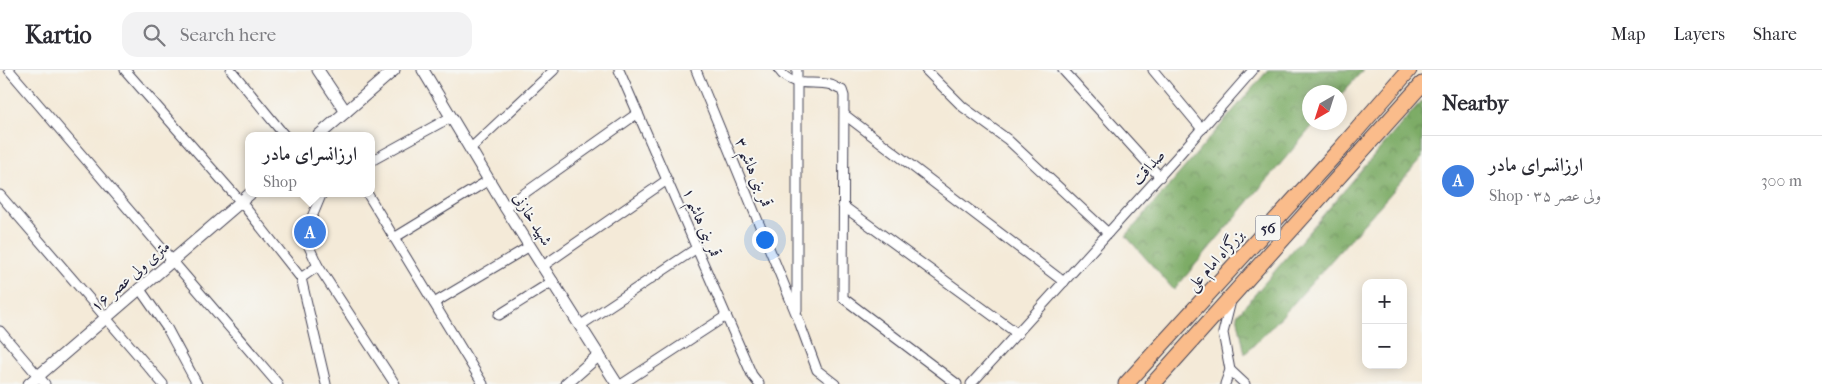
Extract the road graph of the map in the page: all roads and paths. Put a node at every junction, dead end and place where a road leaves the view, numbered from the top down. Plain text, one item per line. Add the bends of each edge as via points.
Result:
1 (9, 70) edge
2 (125, 70) edge
3 (231, 70) edge
4 (318, 70) edge
5 (394, 70) edge
6 (423, 70) edge
7 (554, 70) edge
8 (619, 70) edge
9 (696, 70) edge
10 (779, 70) edge
11 (797, 70) edge
12 (926, 70) edge
13 (1063, 70) edge
14 (1153, 70) edge
15 (1238, 70) edge
16 (1253, 70) edge
17 (1409, 70) edge
18 (1245, 78) junction
19 (797, 83) junction
20 (1422, 84) edge
21 (346, 112) junction
22 (638, 113) junction
23 (845, 115) junction
24 (451, 117) junction
25 (1202, 129) junction
26 (282, 132) edge
27 (325, 132) edge
28 (470, 149) junction
29 (375, 159) edge
30 (1160, 176) junction
31 (489, 180) junction
32 (667, 180) junction
33 (0, 195) edge
34 (247, 197) edge
35 (320, 197) edge
36 (368, 197) edge
37 (241, 202) junction
38 (843, 206) junction
39 (505, 207) junction
40 (1108, 233) junction
41 (394, 238) junction
42 (530, 246) junction
43 (696, 248) junction
44 (173, 261) junction
45 (318, 266) junction
46 (543, 266) junction
47 (300, 278) junction
48 (553, 281) junction
49 (1064, 282) junction
50 (140, 288) junction
51 (1232, 296) junction
52 (434, 303) junction
53 (499, 315) dead end
54 (726, 316) junction
55 (797, 316) junction
56 (106, 318) junction
57 (581, 325) junction
58 (0, 331) edge
59 (1018, 334) junction
60 (599, 355) junction
61 (1230, 370) junction
62 (38, 381) edge
63 (756, 383) edge
64 (163, 384) edge
65 (197, 384) edge
66 (278, 384) edge
67 (326, 384) edge
68 (395, 384) edge
69 (483, 384) edge
70 (566, 384) edge
71 (617, 384) edge
72 (622, 384) edge
73 (835, 384) edge
74 (957, 384) edge
75 (971, 384) edge
76 (1126, 384) edge
77 (1153, 384) edge
78 (1225, 384) edge
79 (1245, 384) edge

1 - 44 street
2 - 37 street
3 - 26 street
4 - 21 street
5 - 21 street
6 - 24 street, شهید خازنی
7 - 28 street
8 - 22 street, قمر بنی هاشم ۱
9 - 55 street, قمر بنی هاشم ۳
10 - 19 street via 783,76
11 - 19 street
12 - 40 street via 963,107 1007,139
13 - 30 street
14 - 25 street
15 - 18 street
16 - 18 street, صداقت
17 - 76 highway, بزرگراه امام علی / 56
18 - 25 street, صداقت
19 - 23 street via 830,85 842,90
19 - 55 street
20 - 51 highway, 56
21 - 27 street
22 - 32 street, قمر بنی هاشم ۱
22 - 39 street
23 - 38 street
23 - 49 street
24 - 28 street, شهید خازنی
24 - 29 street
25 - 30 street, صداقت
28 - 31 street, شهید خازنی
30 - 40 street, صداقت
31 - 39 street, شهید خازنی
31 - 41 street
32 - 43 street, قمر بنی هاشم ۱
32 - 46 street
33 - 56 street
34 - 37 street, ۱۶ متری ولی عصر
35 - 45 street via 304,236
36 - 41 street
37 - 44 street, ۱۶ متری ولی عصر
37 - 47 street
38 - 59 street
38 - 74 street via 843,298
39 - 42 street, شهید خازنی
40 - 49 street, صداقت
41 - 52 street
42 - 46 street, شهید خازنی
42 - 52 street
43 - 54 street, قمر بنی هاشم ۱
43 - 57 street
44 - 50 street, ۱۶ متری ولی عصر
44 - 66 street
45 - 47 street
45 - 68 street
46 - 48 street, شهید خازنی
47 - 67 street
48 - 53 street
48 - 57 street, شهید خازنی
49 - 59 street, صداقت
50 - 56 street, ۱۶ متری ولی عصر
50 - 65 street via 167,328
51 - 61 street via 1223,333
51 - 77 highway, 56
52 - 69 street
54 - 63 street, قمر بنی هاشم ۱
54 - 72 street
55 - 73 street, قمر بنی هاشم ۳ via 817,370
56 - 62 street, ۱۶ متری ولی عصر
56 - 64 street
57 - 60 street, شهید خازنی
58 - 62 street
59 - 75 street
60 - 70 street
60 - 71 street, شهید خازنی
61 - 78 street
61 - 79 street

